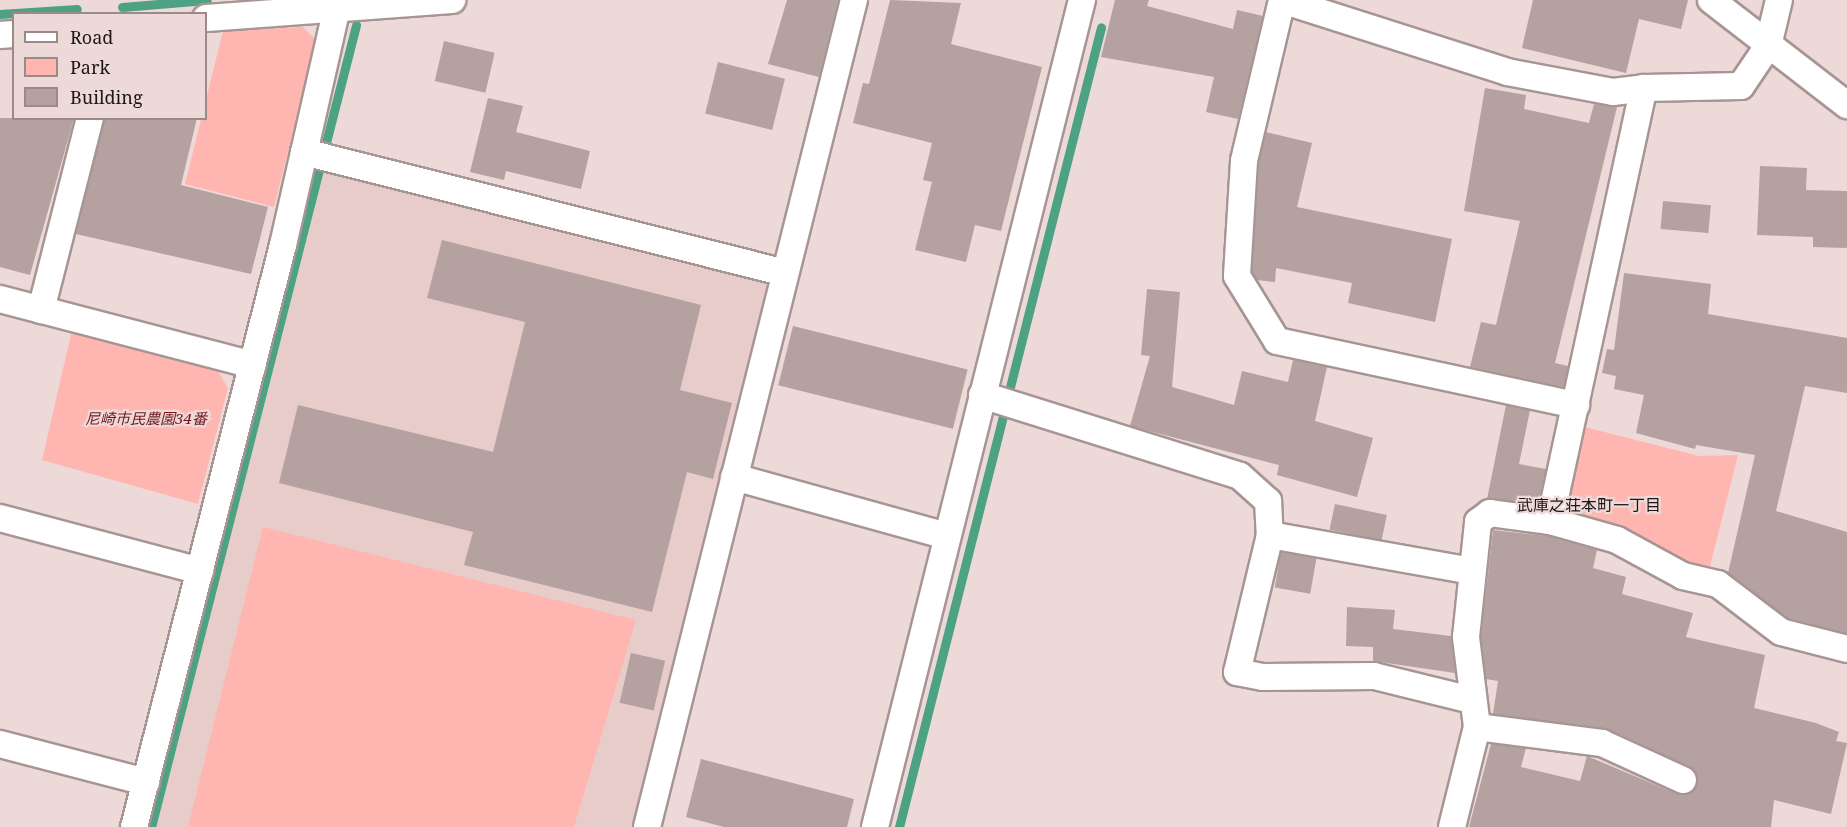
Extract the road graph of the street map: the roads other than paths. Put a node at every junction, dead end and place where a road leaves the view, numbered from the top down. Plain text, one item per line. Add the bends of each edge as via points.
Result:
1 (452, 0) edge
2 (854, 0) edge
3 (1082, 0) edge
4 (1282, 0) edge
5 (1711, 0) edge
6 (1779, 0) edge
7 (337, 8) junction
8 (207, 18) edge
9 (1768, 46) junction
10 (1644, 88) junction
11 (1847, 105) edge
12 (90, 120) edge
13 (315, 154) junction
14 (785, 273) junction
15 (0, 299) edge
16 (42, 310) junction
17 (253, 366) junction
18 (982, 395) junction
19 (1576, 405) junction
20 (734, 477) junction
21 (0, 518) edge
22 (1550, 521) junction
23 (1270, 535) junction
24 (947, 536) junction
25 (201, 571) junction
26 (1472, 571) junction
27 (1847, 649) edge
28 (1472, 700) junction
29 (1477, 727) junction
30 (0, 744) edge
31 (1683, 780) dead end
32 (146, 782) junction
33 (134, 827) edge
34 (647, 827) edge
35 (875, 827) edge
36 (1452, 827) edge

1 - 7 street
2 - 14 street
3 - 18 street
4 - 10 street via 1507,72 1613,92
4 - 19 street via 1244,161 1237,276 1277,341
5 - 9 street
6 - 9 street
7 - 8 street
7 - 13 street
9 - 10 street via 1741,86
9 - 11 street
10 - 19 street
12 - 16 street
13 - 14 street
13 - 17 street
14 - 20 street
15 - 16 street
16 - 17 street
17 - 25 street
18 - 23 street via 1240,476 1268,501
18 - 24 street
19 - 22 street
20 - 24 street
20 - 34 street
21 - 25 street
22 - 26 street via 1490,513 1478,522
22 - 27 street via 1617,540 1683,576 1718,584 1781,632
23 - 26 street
23 - 28 street via 1237,672 1263,677 1374,676
24 - 35 street
25 - 32 street
26 - 28 street via 1466,637
28 - 29 street
29 - 31 street via 1602,743
29 - 36 street
30 - 32 street
32 - 33 street

